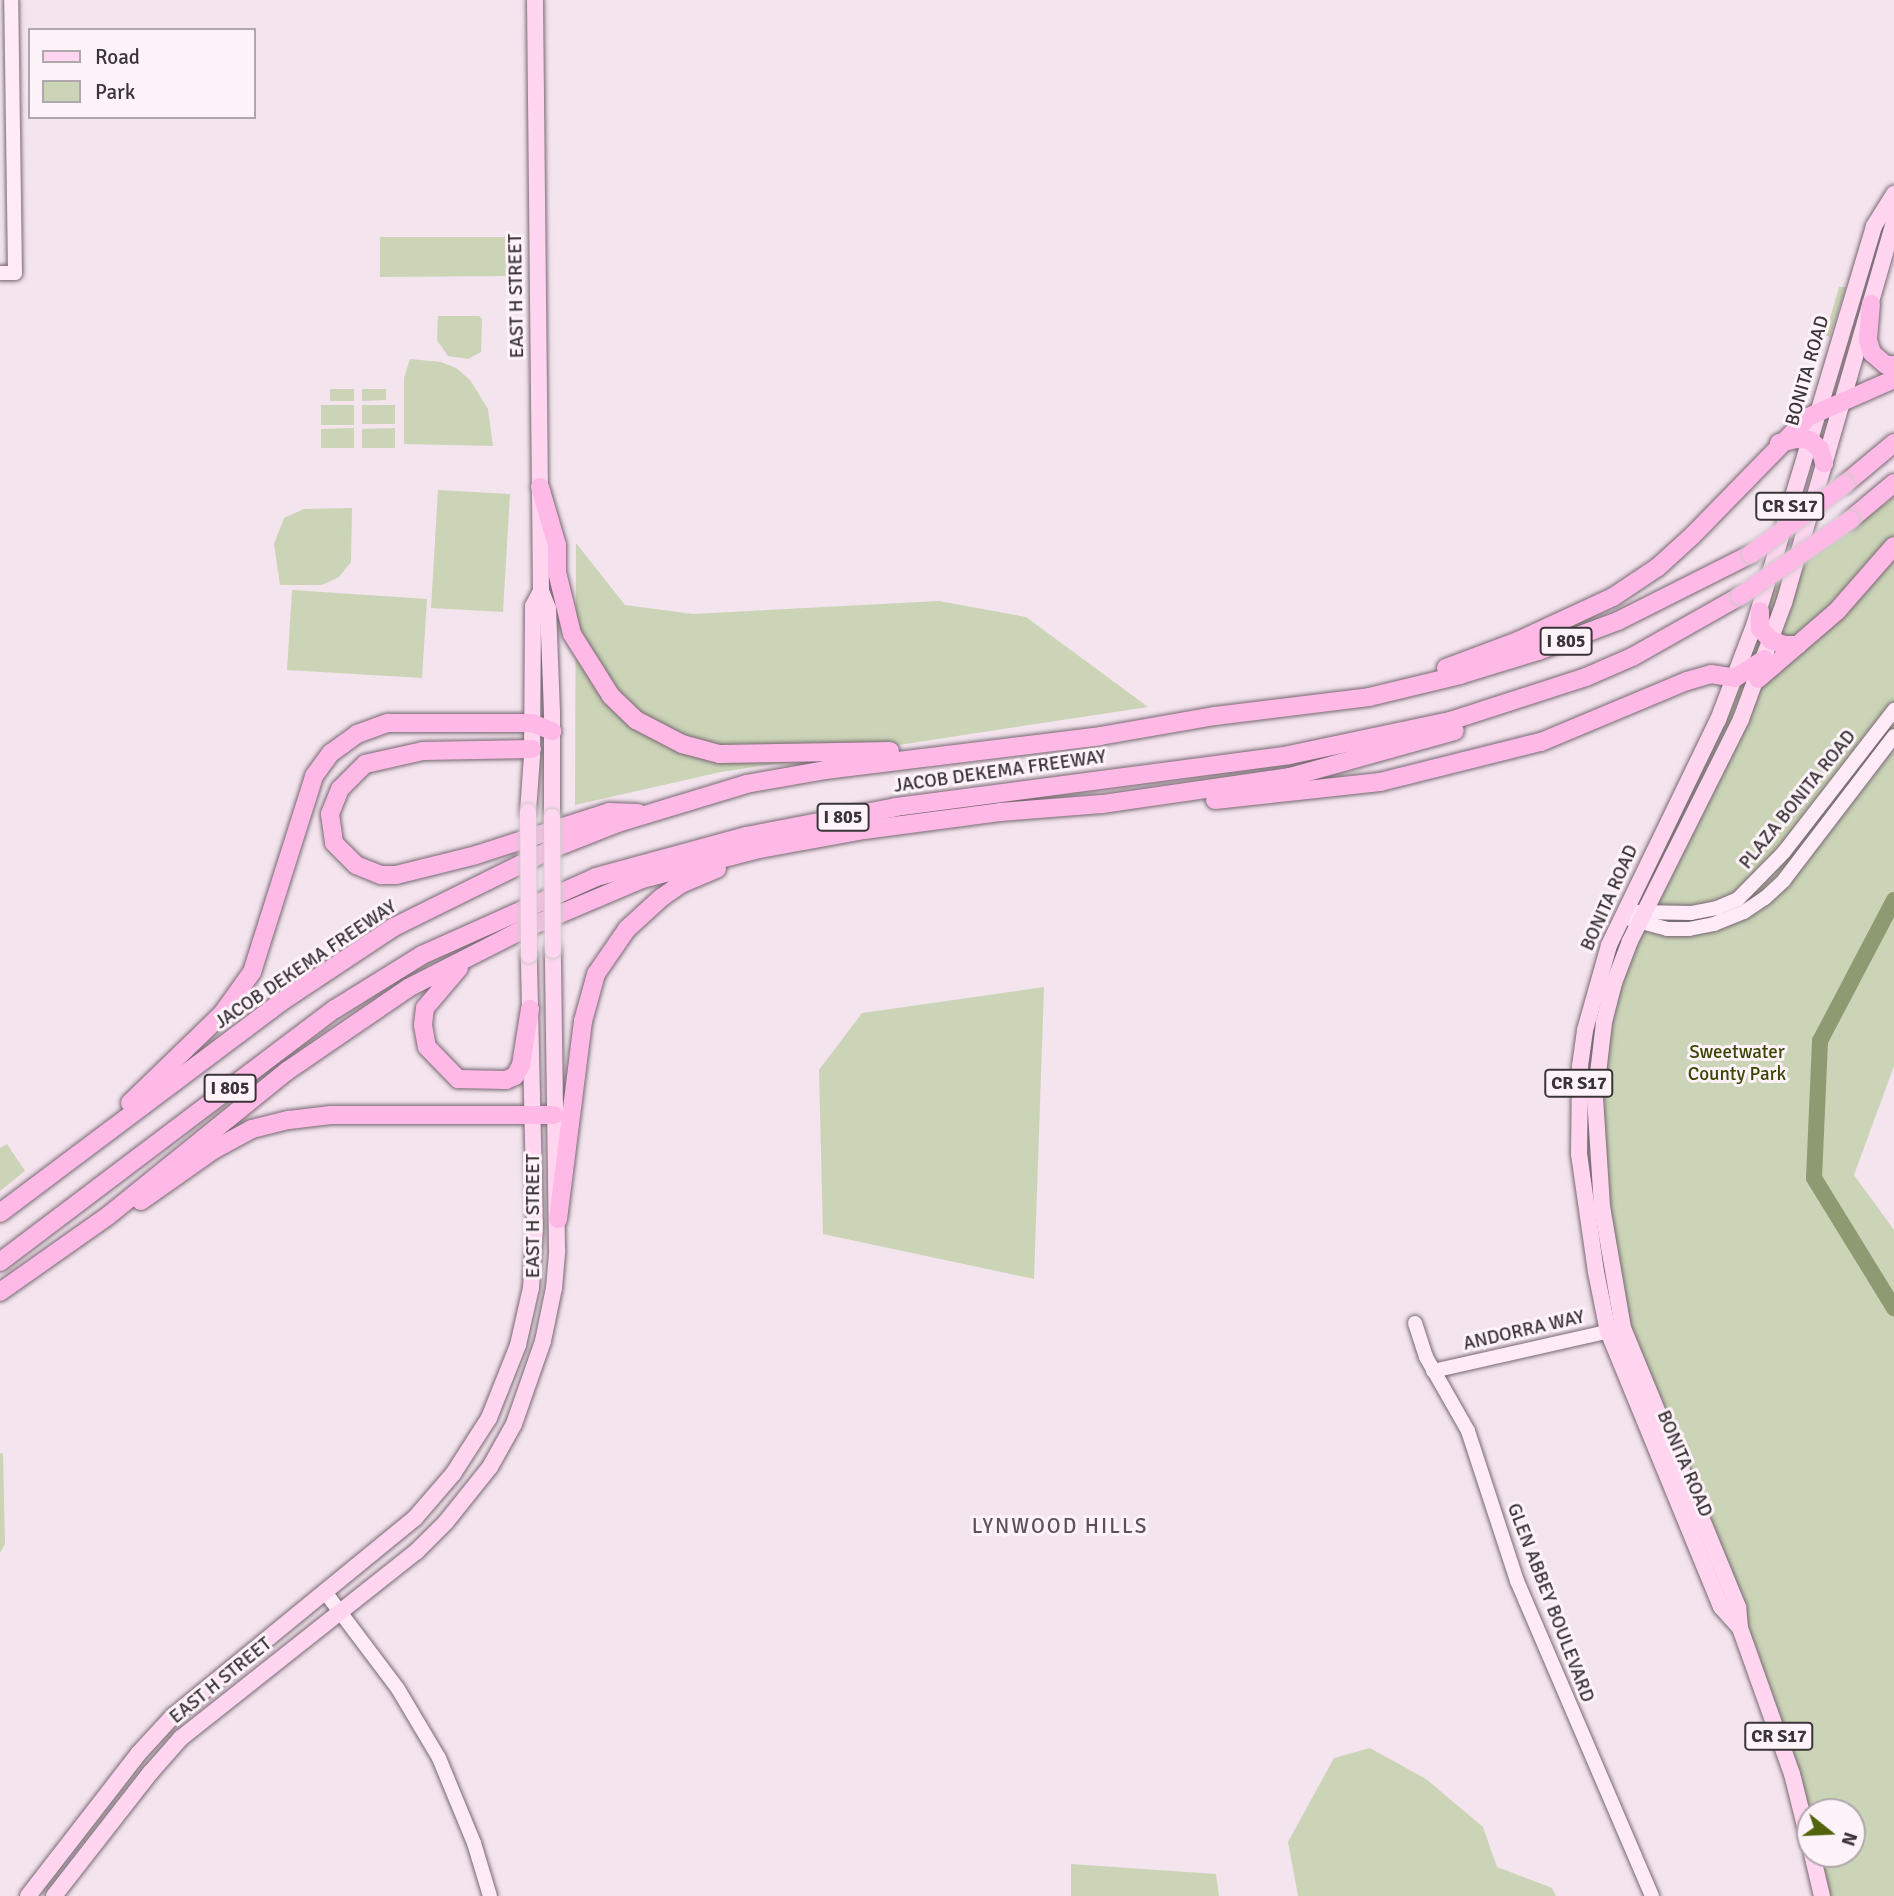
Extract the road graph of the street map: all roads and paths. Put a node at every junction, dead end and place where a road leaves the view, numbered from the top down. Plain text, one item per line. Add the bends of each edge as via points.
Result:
1 (11, 0) edge
2 (535, 0) edge
3 (7, 150) edge
4 (1894, 194) edge
5 (1894, 203) edge
6 (8, 273) edge
7 (1871, 304) junction
8 (1894, 365) edge
9 (1894, 379) edge
10 (1844, 399) junction
11 (1818, 411) junction
12 (1810, 440) junction
13 (1779, 443) junction
14 (1894, 443) edge
15 (1824, 463) junction
16 (1894, 483) edge
17 (540, 487) junction
18 (1894, 546) edge
19 (541, 592) junction
20 (1760, 611) junction
21 (1771, 640) junction
22 (1798, 645) junction
23 (1764, 659) junction
24 (1586, 677) junction
25 (1735, 678) junction
26 (1758, 679) junction
27 (1369, 697) junction
28 (1894, 710) edge
29 (532, 723) junction
30 (552, 731) junction
31 (1894, 736) edge
32 (978, 748) junction
33 (532, 749) junction
34 (1146, 798) junction
35 (649, 813) junction
36 (821, 839) junction
37 (1622, 915) junction
38 (1643, 916) junction
39 (522, 930) junction
40 (530, 1009) junction
41 (554, 1115) junction
42 (534, 1117) junction
43 (69, 1161) junction
44 (0, 1213) edge
45 (109, 1214) junction
46 (558, 1219) junction
47 (0, 1262) edge
48 (0, 1292) edge
49 (1415, 1323) dead end
50 (1616, 1330) junction
51 (1433, 1371) junction
52 (326, 1592) junction
53 (341, 1611) junction
54 (1798, 1798) edge
55 (1815, 1868) edge
56 (28, 1896) edge
57 (54, 1896) edge
58 (490, 1896) edge
59 (1652, 1896) edge
60 (1822, 1896) edge

1 - 3 street
2 - 17 main road, EAST H STREET
3 - 6 street
4 - 11 main road, BONITA ROAD / CR S17 via 1874,226
5 - 7 main road, BONITA ROAD / CR S17 via 1894,221
7 - 8 highway via 1868,340 1872,353 1886,365
7 - 10 main road, BONITA ROAD / CR S17
9 - 10 highway
10 - 11 highway
10 - 15 main road, BONITA ROAD / CR S17
11 - 12 main road, BONITA ROAD / CR S17
11 - 13 highway
12 - 13 highway
12 - 15 highway via 1820,449
12 - 20 main road, BONITA ROAD / CR S17
13 - 27 highway via 1693,535 1658,567 1613,597 1518,642
14 - 27 highway, JACOB DEKEMA FREEWAY / I 805, bridge via 1751,554 1646,608 1550,647
15 - 21 main road, BONITA ROAD / CR S17
16 - 24 highway, JACOB DEKEMA FREEWAY / I 805, bridge via 1850,520 1740,596 1634,656
17 - 19 main road, EAST H STREET
17 - 32 highway via 557,545 557,572 572,634 611,696 636,720 682,744 720,754
18 - 22 highway via 1837,611
19 - 29 main road, EAST H STREET via 533,606
19 - 30 main road, EAST H STREET via 548,608
20 - 21 highway via 1760,629
20 - 25 main road, BONITA ROAD / CR S17
21 - 22 highway
21 - 23 main road, BONITA ROAD / CR S17
22 - 26 highway
23 - 25 highway
23 - 26 main road, BONITA ROAD / CR S17
24 - 34 highway via 1563,692 1494,719 1399,748 1290,777
24 - 47 highway, JACOB DEKEMA FREEWAY / I 805 via 1450,722 1335,747 895,807 746,836 596,877 422,955 335,1009
25 - 34 highway via 1711,674 1687,681 1563,735 1380,782 1184,803
25 - 37 main road, BONITA ROAD / CR S17
26 - 38 main road, BONITA ROAD / CR S17
27 - 32 highway, JACOB DEKEMA FREEWAY / I 805 via 1100,736
28 - 38 street, PLAZA BONITA ROAD via 1784,852 1738,899 1691,913
29 - 30 highway
29 - 33 main road, EAST H STREET
29 - 43 highway via 388,723 357,734 331,753 314,776 252,972 222,1014
30 - 41 main road, EAST H STREET, bridge
31 - 38 street, PLAZA BONITA ROAD via 1798,863 1765,898 1714,924 1667,929
32 - 35 highway, JACOB DEKEMA FREEWAY / I 805 via 746,784
33 - 35 highway via 423,751 365,764 340,789 330,814 334,843 356,865 396,875 476,855 609,811
33 - 40 main road, EAST H STREET, bridge via 528,812
34 - 36 highway via 1000,812
35 - 43 highway, JACOB DEKEMA FREEWAY / I 805 via 554,848 394,927 281,1002
36 - 39 highway via 642,879
36 - 46 highway via 681,884 627,929 596,974 583,1021
37 - 38 street, PLAZA BONITA ROAD
37 - 50 main road, BONITA ROAD / CR S17 via 1585,1030 1578,1105 1588,1219
38 - 50 main road, BONITA ROAD / CR S17 via 1614,983 1604,1022 1595,1099
39 - 40 highway via 454,971 425,1008 427,1047 458,1079 506,1080 516,1076 521,1065
39 - 45 highway via 408,988 329,1041
40 - 42 main road, EAST H STREET
41 - 42 highway
41 - 46 main road, EAST H STREET
42 - 45 highway via 331,1115 252,1129 136,1204
42 - 52 main road, EAST H STREET via 531,1288 502,1390 453,1474 412,1520
43 - 44 highway, JACOB DEKEMA FREEWAY / I 805
45 - 48 highway
46 - 53 main road, EAST H STREET via 554,1288 543,1341 514,1424 490,1468 416,1552
49 - 51 street, GLEN ABBEY BOULEVARD
50 - 51 street, ANDORRA WAY
50 - 54 main road, BONITA ROAD / CR S17 via 1738,1606 1740,1628
51 - 59 street, GLEN ABBEY BOULEVARD via 1468,1431 1517,1581
52 - 53 street
52 - 56 main road, EAST H STREET via 173,1716
53 - 57 main road, EAST H STREET via 181,1738
53 - 58 street via 398,1689 439,1758
55 - 60 main road

